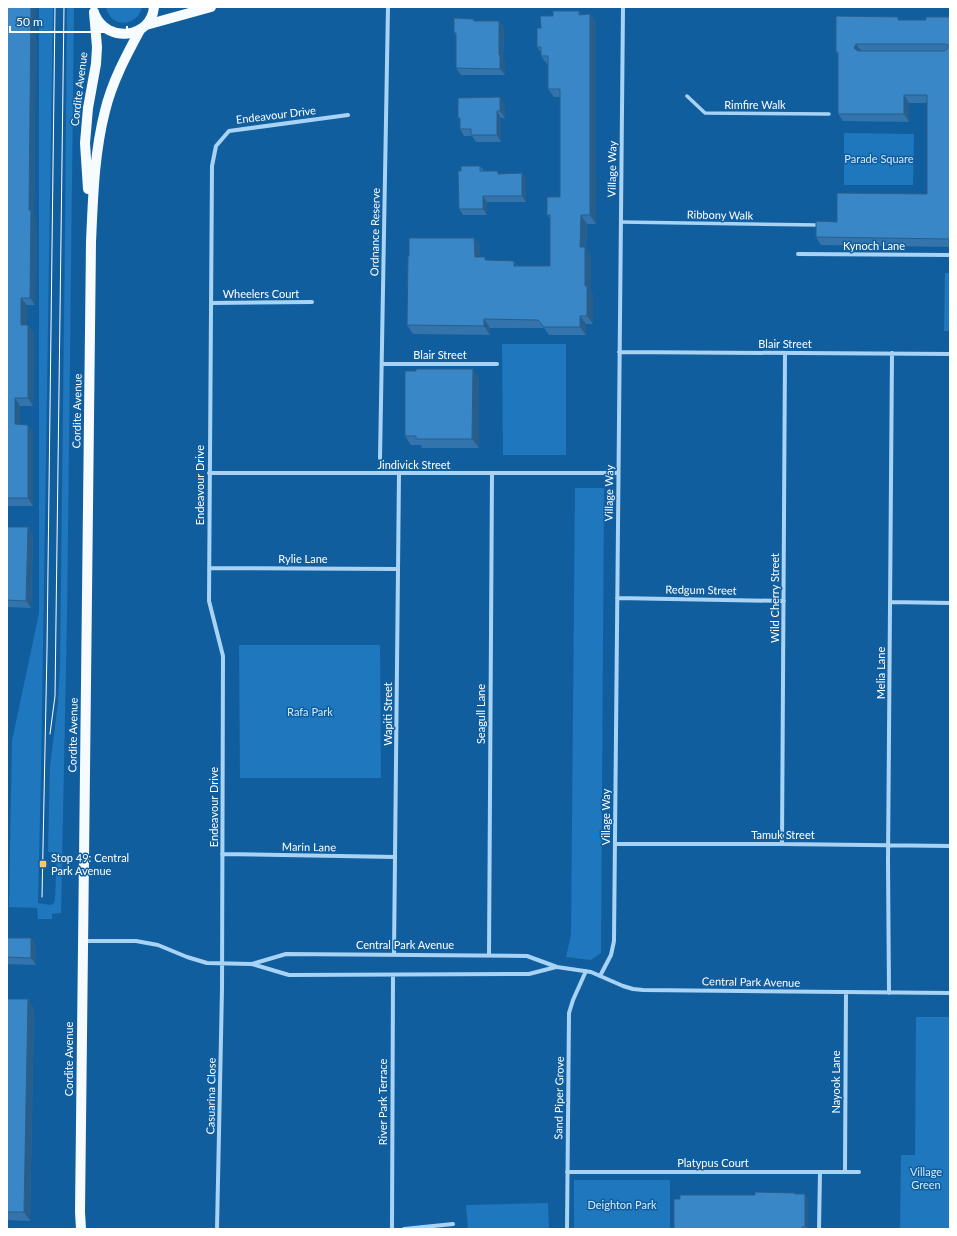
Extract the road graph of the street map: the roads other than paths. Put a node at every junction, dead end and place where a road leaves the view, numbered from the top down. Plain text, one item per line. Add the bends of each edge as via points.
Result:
1 (154, 7) edge
2 (211, 7) edge
3 (388, 7) edge
4 (623, 7) edge
5 (94, 9) edge
6 (143, 28) junction
7 (687, 96) dead end
8 (830, 114) dead end
9 (348, 115) dead end
10 (620, 222) junction
11 (820, 225) edge
12 (91, 242) junction
13 (798, 254) dead end
14 (950, 255) edge
15 (312, 302) dead end
16 (210, 303) junction
17 (619, 352) junction
18 (785, 353) junction
19 (892, 353) junction
20 (950, 354) edge
21 (382, 364) junction
22 (497, 364) dead end
23 (380, 458) dead end
24 (209, 473) junction
25 (618, 473) junction
26 (399, 474) junction
27 (492, 474) junction
28 (209, 568) junction
29 (398, 569) junction
30 (617, 598) junction
31 (784, 601) junction
32 (890, 602) junction
33 (950, 603) edge
34 (615, 844) junction
35 (782, 844) junction
36 (888, 845) junction
37 (950, 846) edge
38 (222, 854) junction
39 (395, 858) junction
40 (82, 941) junction
41 (394, 954) junction
42 (489, 955) junction
43 (221, 963) junction
44 (252, 964) junction
45 (557, 967) junction
46 (586, 971) junction
47 (393, 975) junction
48 (600, 976) junction
49 (846, 992) junction
50 (889, 993) junction
51 (950, 993) edge
52 (567, 1172) junction
53 (820, 1172) junction
54 (845, 1172) junction
55 (859, 1172) dead end
56 (453, 1224) dead end
57 (81, 1229) edge
58 (217, 1229) edge
59 (392, 1229) edge
60 (404, 1229) edge
61 (567, 1229) edge
62 (820, 1229) edge

1 - 6 main road, Cordite Avenue via 150,19
2 - 6 main road
3 - 21 street, Ordnance Reserve
4 - 10 street, Village Way
5 - 6 main road via 102,25 116,34 128,34
5 - 12 main road, Cordite Avenue via 96,64 85,143
6 - 12 main road, Cordite Avenue via 119,71 105,110 95,167
7 - 8 street, Rimfire Walk via 705,113
9 - 16 street, Endeavour Drive via 229,131 216,146 212,166
10 - 11 street, Ribbony Walk
10 - 17 street, Village Way
12 - 40 main road, Cordite Avenue
13 - 14 street, Kynoch Lane
15 - 16 street, Wheelers Court
16 - 24 street, Endeavour Drive
17 - 18 street, Blair Street
17 - 25 street, Village Way
18 - 19 street, Blair Street
18 - 31 street, Wild Cherry Street
19 - 20 street, Blair Street
19 - 32 street, Melia Lane
21 - 22 street, Blair Street
21 - 23 street, Ordnance Reserve
24 - 26 street, Jindivick Street
24 - 28 street, Endeavour Drive
25 - 27 street, Jindivick Street
25 - 30 street, Village Way
26 - 27 street, Jindivick Street
26 - 29 street, Wapiti Street
27 - 42 street, Seagull Lane
28 - 29 street, Rylie Lane
28 - 38 street, Endeavour Drive via 209,601 223,656
29 - 39 street, Wapiti Street
30 - 31 street, Redgum Street
30 - 34 street, Village Way
31 - 35 street, Wild Cherry Street
32 - 33 street
32 - 36 street, Melia Lane
34 - 35 street, Tamuk Street
34 - 48 street, Village Way via 614,941 611,955
35 - 36 street, Tamuk Street
36 - 37 street, Tamuk Street
36 - 50 street, Melia Lane
38 - 39 street, Marin Lane
38 - 43 street, Endeavour Drive
39 - 41 street, Wapiti Street
40 - 43 street, Central Park Avenue via 136,941 158,945 207,963
40 - 57 main road, Cordite Avenue
41 - 42 street, Central Park Avenue
41 - 44 street, Central Park Avenue via 286,954
42 - 45 street, Central Park Avenue via 527,956
43 - 44 street, Central Park Avenue
43 - 58 street, Casuarina Close
44 - 47 street, Central Park Avenue via 289,975
45 - 46 street, Central Park Avenue
45 - 47 street, Central Park Avenue via 529,974
46 - 48 street, Central Park Avenue
46 - 52 street, Sand Piper Grove via 572,1000 569,1013
47 - 59 street, River Park Terrace
48 - 49 street, Central Park Avenue via 632,989 643,990
49 - 50 street, Central Park Avenue
49 - 54 street, Nayook Lane
50 - 51 street, Central Park Avenue
52 - 53 street, Platypus Court
52 - 61 street, Sand Piper Grove
53 - 54 street, Platypus Court
53 - 62 street
54 - 55 street, Platypus Court
56 - 60 street

